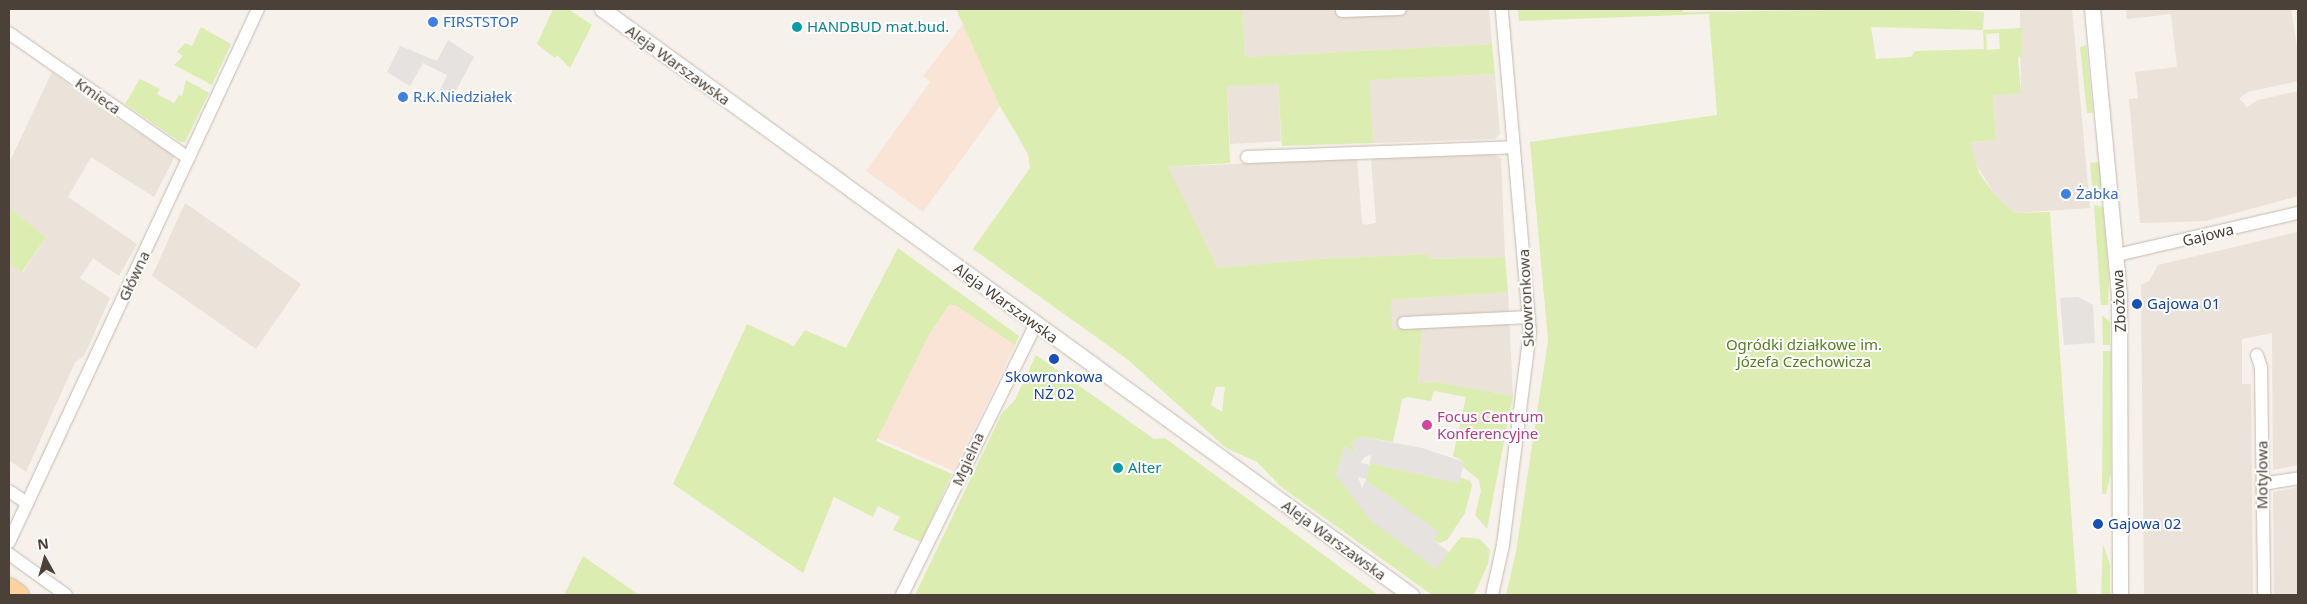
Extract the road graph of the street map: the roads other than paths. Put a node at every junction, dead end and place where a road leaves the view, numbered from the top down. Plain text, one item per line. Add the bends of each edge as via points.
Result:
1 (258, 9) edge
2 (602, 9) edge
3 (1400, 9) edge
4 (1502, 9) edge
5 (2092, 9) edge
6 (1342, 11) dead end
7 (9, 33) edge
8 (1514, 147) junction
9 (188, 158) junction
10 (1248, 158) dead end
11 (2298, 213) edge
12 (2117, 255) junction
13 (1529, 318) junction
14 (1404, 323) dead end
15 (1036, 324) junction
16 (2256, 355) dead end
17 (2298, 478) edge
18 (2262, 484) junction
19 (9, 491) edge
20 (27, 503) junction
21 (9, 542) edge
22 (9, 554) edge
23 (9, 588) edge
24 (1493, 590) edge
25 (19, 595) edge
26 (66, 595) edge
27 (902, 595) edge
28 (1412, 595) edge
29 (1485, 595) edge
30 (2120, 595) edge
31 (2264, 595) edge

1 - 9 street, Główna
2 - 15 street, Aleja Warszawska
3 - 6 street
4 - 8 street, Skowronkowa
5 - 12 street, Zbożowa
7 - 9 street, Kmieca
8 - 10 street
8 - 13 street, Skowronkowa
9 - 20 street, Główna
11 - 12 street, Gajowa
12 - 30 street, Zbożowa via 2121,348
13 - 14 street
13 - 24 street, Skowronkowa via 1528,365 1515,439 1503,545
15 - 27 street, Mgielna
15 - 28 street, Aleja Warszawska
16 - 18 street, Motylowa via 2262,367
17 - 18 street
18 - 31 street, Motylowa
19 - 20 street
20 - 21 street, Główna
22 - 26 street
23 - 25 main road
24 - 29 street, Skowronkowa

